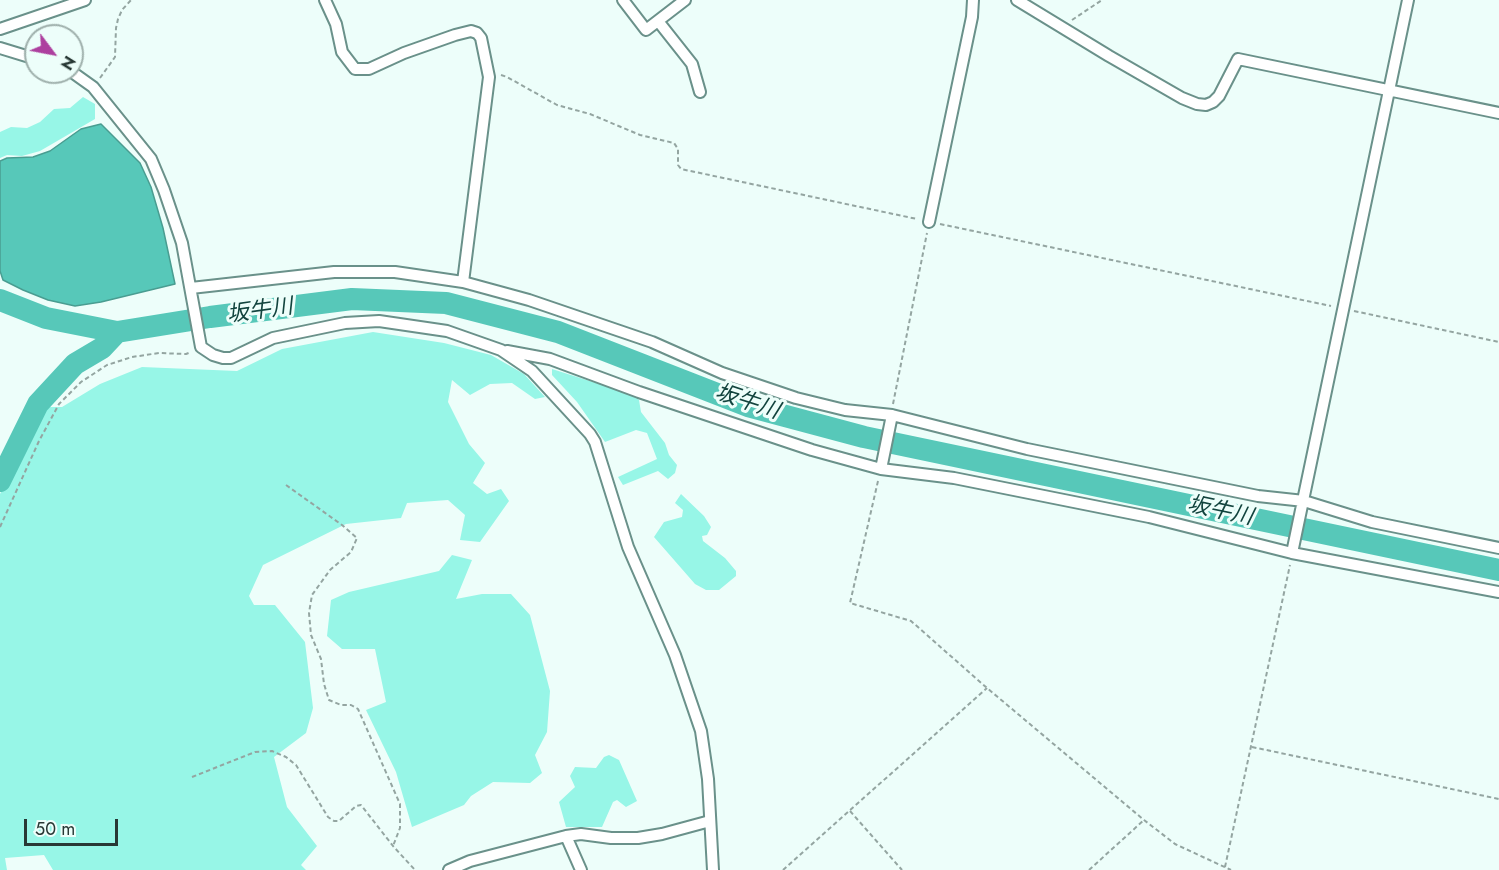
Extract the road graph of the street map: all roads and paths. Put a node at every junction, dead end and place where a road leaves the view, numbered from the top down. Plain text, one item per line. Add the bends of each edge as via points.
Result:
1 (85, 0) edge
2 (131, 0) edge
3 (325, 0) edge
4 (623, 0) edge
5 (685, 0) edge
6 (973, 0) edge
7 (1017, 0) edge
8 (1102, 0) edge
9 (1408, 0) edge
10 (658, 21) junction
11 (1062, 27) junction
12 (0, 29) edge
13 (0, 48) edge
14 (24, 55) edge
15 (489, 73) junction
16 (84, 81) edge
17 (93, 87) junction
18 (1389, 90) junction
19 (700, 92) dead end
20 (1499, 113) edge
21 (929, 222) junction
22 (463, 282) junction
23 (191, 288) junction
24 (1344, 309) junction
25 (200, 341) junction
26 (1499, 342) edge
27 (501, 350) junction
28 (891, 420) junction
29 (882, 464) junction
30 (286, 486) dead end
31 (1304, 501) junction
32 (0, 527) edge
33 (1499, 548) edge
34 (1292, 553) junction
35 (1499, 592) edge
36 (987, 688) junction
37 (1251, 747) junction
38 (192, 777) dead end
39 (1499, 799) edge
40 (850, 812) junction
41 (1144, 820) junction
42 (710, 821) junction
43 (566, 836) junction
44 (393, 846) junction
45 (1226, 867) junction
46 (414, 870) edge
47 (449, 870) edge
48 (581, 870) edge
49 (713, 870) edge
50 (783, 870) edge
51 (902, 870) edge
52 (1089, 870) edge
53 (1231, 870) edge

1 - 12 street
2 - 17 path via 118,19 115,57
3 - 15 street via 342,52 355,69 369,69 471,31 482,38
4 - 10 street via 646,30
5 - 10 street
6 - 21 street
7 - 11 street
8 - 11 path
9 - 18 street
10 - 19 street via 692,64
11 - 18 street via 1197,104 1206,105 1219,96 1238,59
13 - 14 street
15 - 21 path via 507,77 556,105 640,135 675,143 681,169
15 - 22 street
16 - 17 street
17 - 23 street via 151,159 182,243
18 - 20 street
18 - 24 street
21 - 24 path
21 - 28 path
22 - 23 street via 395,272 334,272
22 - 28 street via 652,342 722,373 796,398
23 - 25 street
24 - 26 path
24 - 31 street
25 - 27 street via 213,355 223,358 273,338 345,323 379,321 447,331
25 - 32 path via 186,354 132,357 107,365 81,382 59,404
27 - 29 street via 550,359 813,450
27 - 42 street via 532,370 596,442 628,547 675,655 701,731
28 - 29 street
28 - 31 street via 1257,496
29 - 34 street via 1137,515
29 - 36 path via 850,603 911,621
30 - 44 path via 357,538 351,552 330,570 312,595 311,635 321,659 329,700 358,709 400,804 400,828
31 - 33 street via 1372,522
31 - 34 street
34 - 35 street
34 - 37 path
36 - 40 path
36 - 41 path
37 - 39 path
37 - 45 path
38 - 44 path via 255,752 272,752 296,765 328,817 339,820 361,805
40 - 50 path
40 - 51 path
41 - 45 path via 1175,844
41 - 52 path
42 - 43 street via 638,838
42 - 49 street
43 - 47 street
43 - 48 street
44 - 46 path
45 - 53 path

